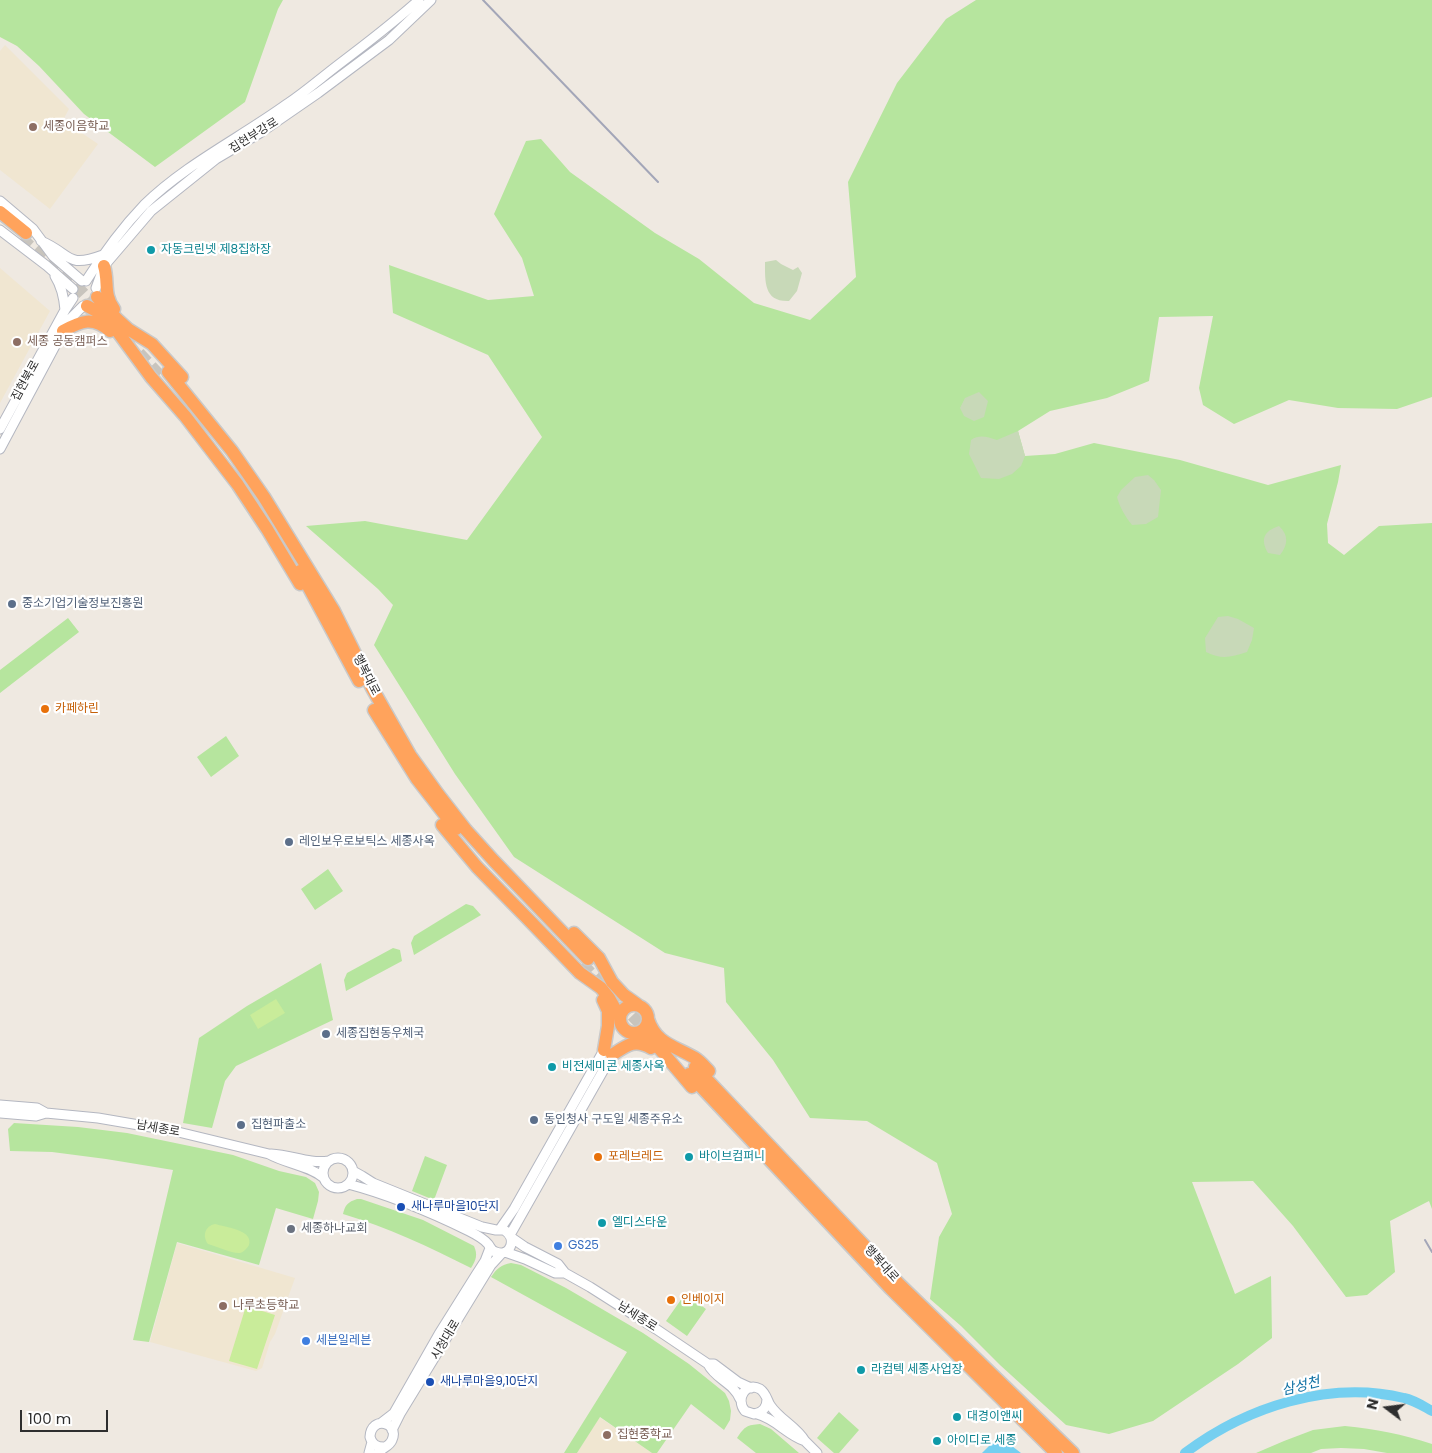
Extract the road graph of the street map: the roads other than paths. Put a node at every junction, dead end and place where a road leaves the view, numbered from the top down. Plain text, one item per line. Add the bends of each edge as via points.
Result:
1 (419, 0) edge
2 (431, 0) edge
3 (0, 201) edge
4 (0, 212) edge
5 (0, 222) edge
6 (0, 230) edge
7 (41, 241) junction
8 (104, 260) junction
9 (47, 266) junction
10 (84, 281) junction
11 (73, 294) junction
12 (91, 299) junction
13 (65, 310) junction
14 (58, 332) junction
15 (152, 344) junction
16 (160, 372) junction
17 (0, 429) edge
18 (0, 449) edge
19 (330, 613) junction
20 (369, 692) junction
21 (587, 964) junction
22 (644, 1012) junction
23 (619, 1019) junction
24 (635, 1033) junction
25 (608, 1053) junction
26 (691, 1069) junction
27 (0, 1105) edge
28 (46, 1113) junction
29 (0, 1114) edge
30 (269, 1154) junction
31 (329, 1161) junction
32 (353, 1171) junction
33 (324, 1178) junction
34 (348, 1184) junction
35 (498, 1229) junction
36 (511, 1236) junction
37 (489, 1246) junction
38 (504, 1252) junction
39 (872, 1261) junction
40 (564, 1273) junction
41 (708, 1364) junction
42 (751, 1388) junction
43 (740, 1399) junction
44 (767, 1399) junction
45 (757, 1414) junction
46 (381, 1423) junction
47 (392, 1430) junction
48 (372, 1442) junction
49 (805, 1442) junction
50 (381, 1450) edge
51 (369, 1453) edge
52 (817, 1453) edge
53 (1056, 1453) edge
54 (1073, 1453) edge

1 - 8 street, 집현부강로 via 287,104 163,188 143,206
2 - 8 street, 집현부강로 via 366,58 260,133 216,159 174,192
3 - 7 street via 34,229
4 - 5 highway via 24,236
6 - 9 street
7 - 8 street via 76,261
7 - 10 street via 53,256
8 - 10 street, 집현부강로
8 - 12 street, 집현부강로
8 - 15 highway via 110,303
9 - 11 street
9 - 13 street via 61,287
10 - 11 street, 집현부강로 via 78,282
10 - 12 street via 94,284
11 - 12 street via 77,304
11 - 13 street, 집현부강로
12 - 14 street
12 - 15 highway
12 - 16 highway via 100,313
13 - 14 street, 집현부강로
14 - 16 highway via 84,321 99,323 114,335 138,364
14 - 17 street, 집현북로
14 - 18 street
15 - 16 highway
16 - 19 highway via 186,416 238,485 300,583
16 - 19 highway via 238,447 319,569
19 - 20 highway, 행복대로
20 - 21 highway via 462,818
20 - 21 highway, 행복대로 via 387,733 444,817 497,876
21 - 22 highway
21 - 23 highway
21 - 25 highway via 608,1011
22 - 23 highway via 633,1004 624,1008
22 - 24 highway via 645,1028
22 - 26 highway via 657,1037
23 - 24 highway via 624,1030
23 - 25 highway
24 - 25 highway
24 - 26 highway
25 - 26 highway via 630,1044 643,1043
25 - 35 street via 514,1209
25 - 36 street
26 - 39 highway, 행복대로
27 - 28 street, 남세종로 via 37,1108
28 - 29 street, 남세종로 via 36,1116
28 - 30 street, 남세종로 via 174,1131
30 - 31 street, 남세종로 via 284,1154 311,1162
30 - 33 street, 남세종로 via 312,1170
31 - 32 street via 344,1159
31 - 33 street via 324,1168
32 - 34 street
32 - 35 street via 373,1183 482,1227
33 - 34 street via 335,1188
34 - 37 street via 426,1211 472,1232
35 - 36 street
35 - 37 street via 489,1236
36 - 38 street via 511,1246
36 - 40 street, 남세종로 via 524,1247 558,1264
37 - 38 street via 493,1251
37 - 46 street, 시청대로 via 484,1261 394,1413
38 - 40 street, 남세종로 via 555,1274
38 - 47 street, 시청대로 via 488,1270
39 - 53 highway, 행복대로 via 891,1289
39 - 54 highway, 행복대로
40 - 41 street, 남세종로
41 - 42 street, 남세종로 via 714,1364
41 - 43 street, 남세종로 via 734,1388
42 - 43 street
42 - 44 street via 762,1390
43 - 45 street via 745,1411
44 - 45 street via 764,1410
44 - 49 street via 778,1415 800,1432
45 - 49 street via 766,1416
46 - 47 street via 389,1425
46 - 48 street via 372,1428
47 - 50 street via 392,1440
48 - 50 street
48 - 51 street
49 - 52 street

